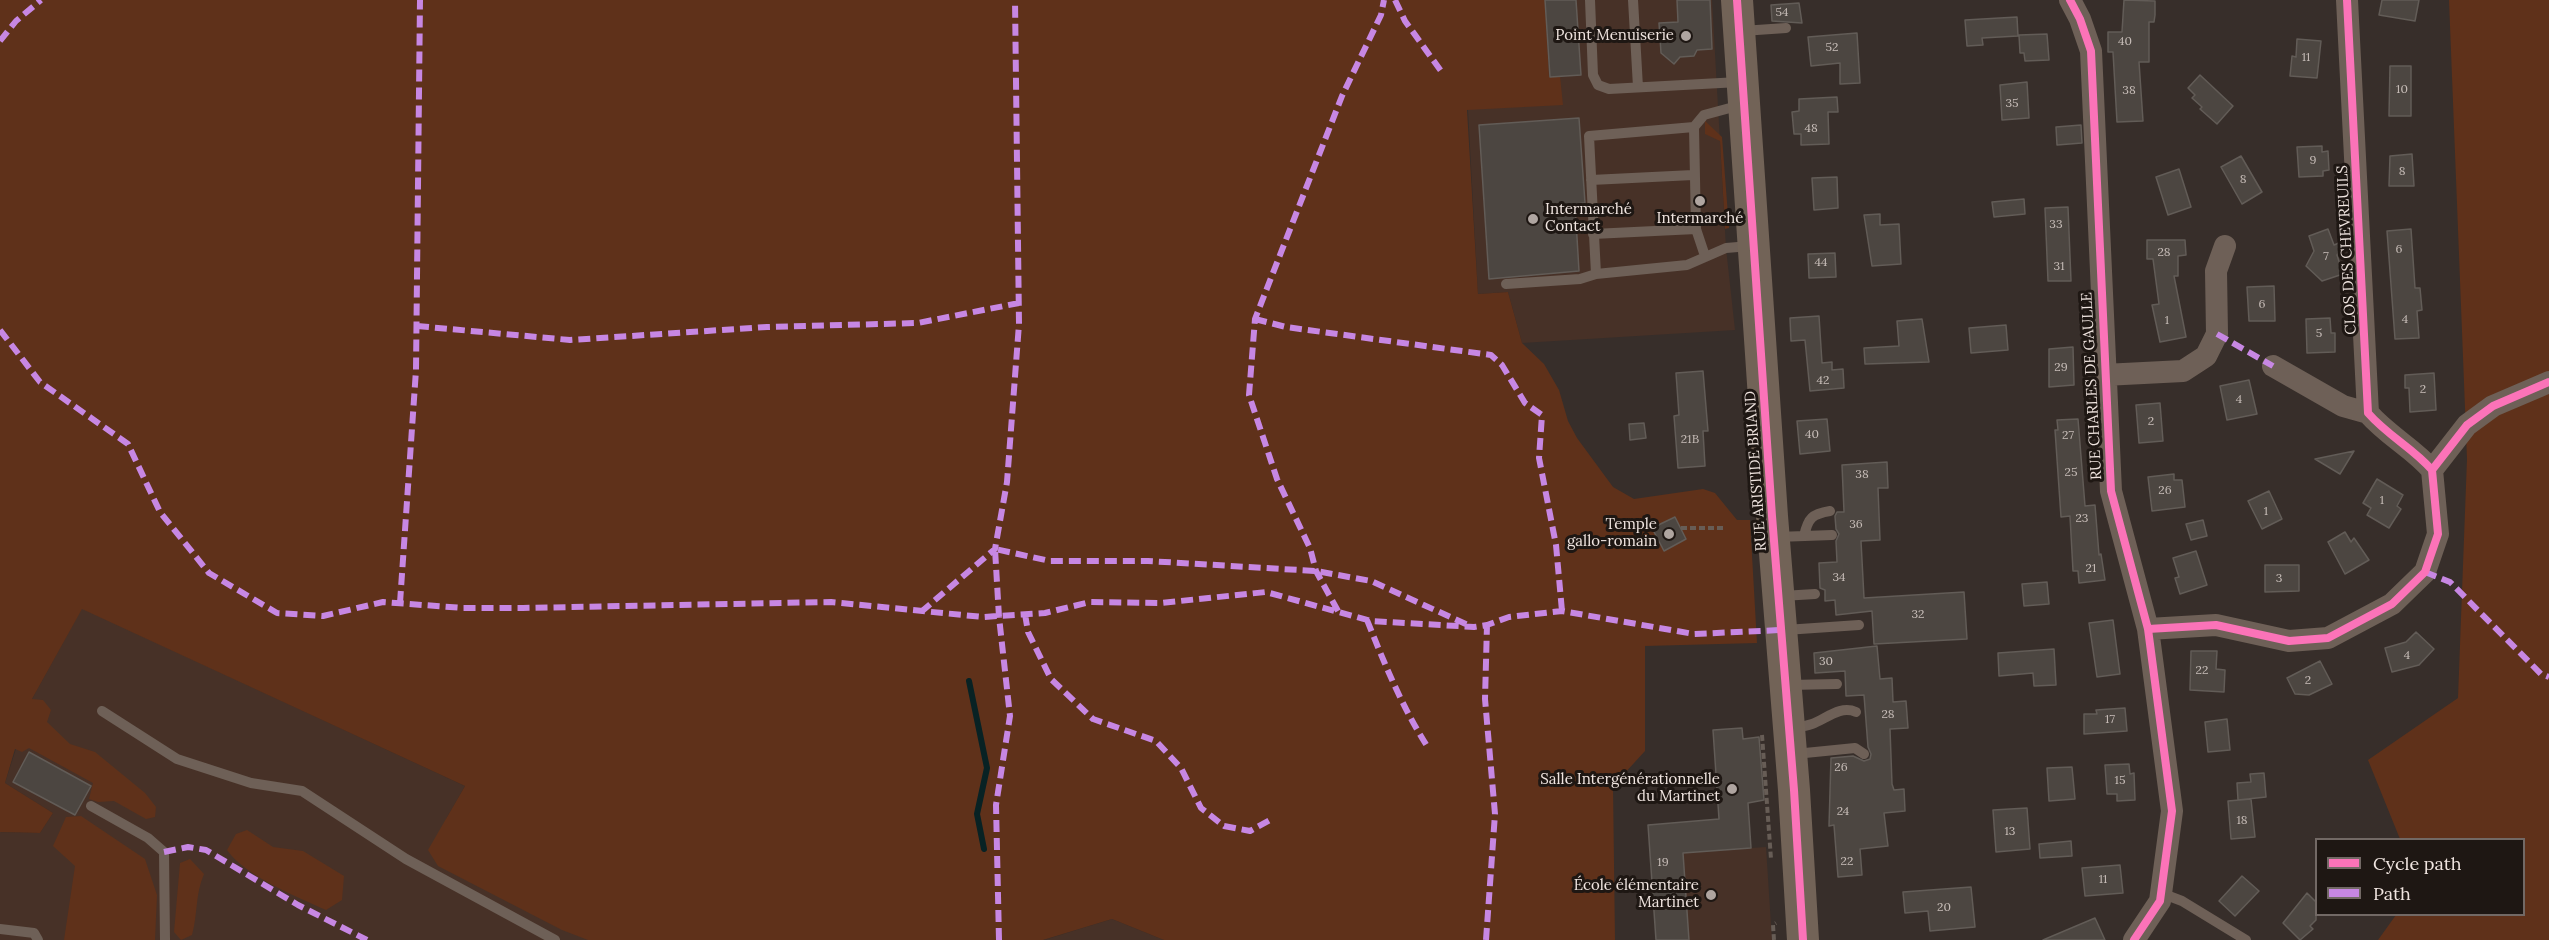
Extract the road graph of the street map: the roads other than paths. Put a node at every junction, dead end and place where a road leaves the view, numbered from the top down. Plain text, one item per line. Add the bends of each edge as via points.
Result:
1 (1590, 0) edge
2 (1633, 0) edge
3 (1737, 0) edge
4 (2070, 0) edge
5 (2347, 0) edge
6 (1786, 28) dead end
7 (1739, 32) junction
8 (1638, 87) junction
9 (1743, 93) junction
10 (1694, 127) junction
11 (1693, 175) junction
12 (1591, 180) junction
13 (1696, 230) junction
14 (1593, 234) junction
15 (1753, 245) junction
16 (2225, 246) dead end
17 (1705, 256) junction
18 (1596, 274) junction
19 (1506, 284) dead end
20 (2273, 366) dead end
21 (2104, 375) junction
22 (2549, 382) edge
23 (2368, 412) junction
24 (2432, 470) junction
25 (1830, 511) dead end
26 (1832, 535) dead end
27 (1804, 536) junction
28 (1774, 537) junction
29 (1815, 594) dead end
30 (1779, 596) junction
31 (1859, 625) dead end
32 (2148, 629) junction
33 (1781, 630) junction
34 (1837, 684) dead end
35 (1786, 685) junction
36 (102, 711) dead end
37 (1856, 712) dead end
38 (1791, 742) junction
39 (1864, 754) dead end
40 (91, 806) dead end
41 (2161, 893) junction
42 (0, 929) edge
43 (1790, 932) edge
44 (38, 940) edge
45 (165, 940) edge
46 (555, 940) edge
47 (2134, 940) edge
48 (2246, 940) edge

1 - 8 lane via 1593,75 1598,86
2 - 8 lane
3 - 7 street, RUE ARISTIDE BRIAND
4 - 21 street, RUE CHARLES DE GAULLE via 2091,51
5 - 23 street, CLOS DES CHEVREUILS
6 - 7 lane
7 - 9 street, RUE ARISTIDE BRIAND
8 - 9 lane
9 - 10 lane via 1730,106 1704,115
9 - 15 street, RUE ARISTIDE BRIAND
10 - 11 lane
10 - 12 lane via 1589,136
11 - 12 lane
11 - 13 lane
12 - 14 lane
13 - 14 lane
13 - 17 lane
14 - 18 lane
15 - 17 lane via 1725,248
15 - 28 street, RUE ARISTIDE BRIAND
16 - 21 street via 2216,271 2217,334 2206,356 2183,371
17 - 18 lane via 1687,265
18 - 19 lane via 1580,279
20 - 23 street via 2343,406
21 - 32 street, RUE CHARLES DE GAULLE via 2111,491
22 - 24 street via 2493,406 2467,425
23 - 24 street via 2385,432 2422,458
24 - 32 street via 2438,534 2425,572 2391,604 2328,638 2289,640 2216,626
25 - 27 lane via 1815,513 1808,520
26 - 27 lane
27 - 28 lane
28 - 30 street, RUE ARISTIDE BRIAND
29 - 30 lane
30 - 33 street, RUE ARISTIDE BRIAND
31 - 33 lane
32 - 41 street, RUE CHARLES DE GAULLE via 2172,811
33 - 35 street, RUE ARISTIDE BRIAND
34 - 35 lane
35 - 38 street, RUE ARISTIDE BRIAND
36 - 46 lane via 177,759 251,783 302,791 406,859
37 - 38 lane via 1836,712 1812,724
38 - 39 lane via 1855,748
38 - 43 street, RUE ARISTIDE BRIAND
40 - 45 lane via 148,838 164,852
41 - 47 street, RUE CHARLES DE GAULLE via 2160,901
41 - 48 lane via 2182,901
42 - 44 lane via 34,933

